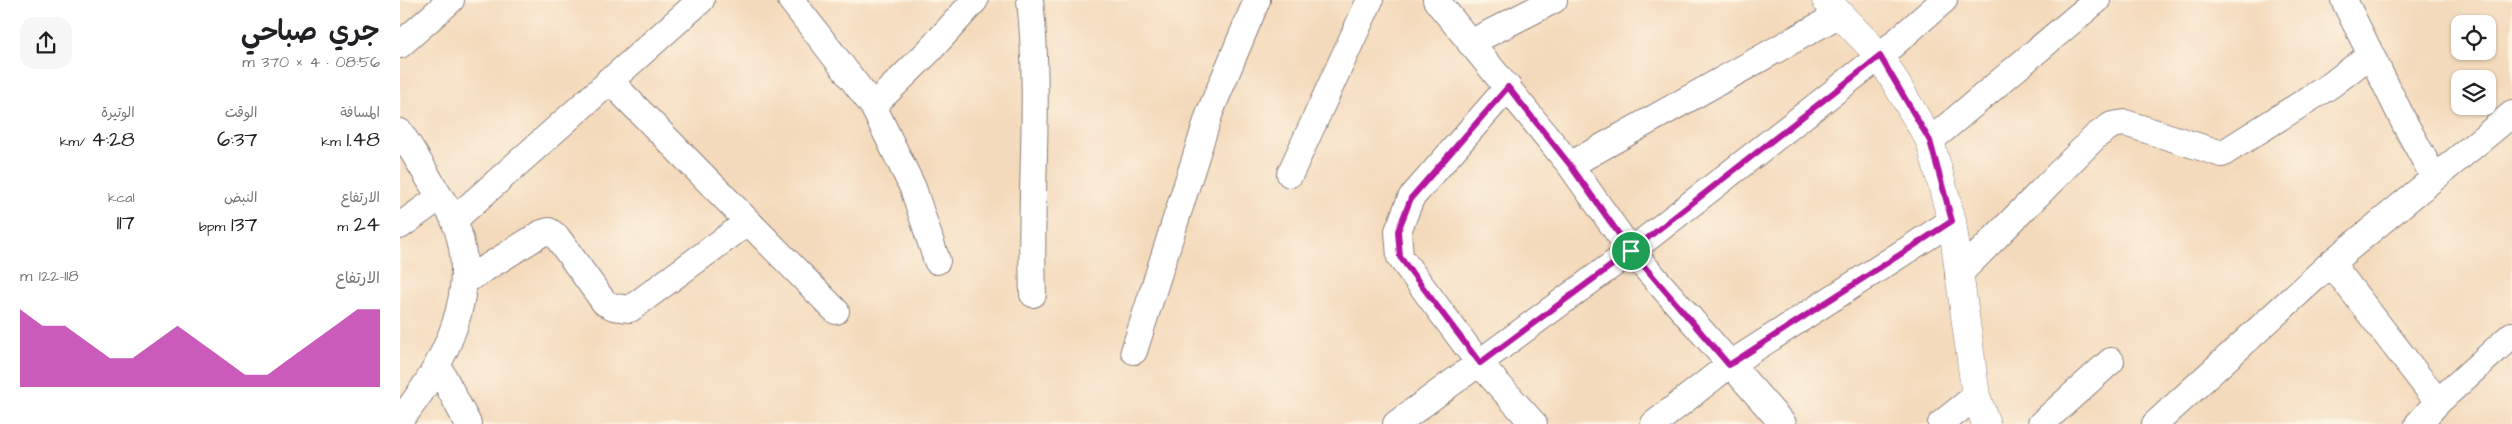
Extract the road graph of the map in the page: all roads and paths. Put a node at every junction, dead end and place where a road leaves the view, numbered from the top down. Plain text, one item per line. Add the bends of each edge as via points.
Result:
1 (451, 0) edge
2 (701, 0) edge
3 (791, 0) edge
4 (974, 0) edge
5 (1030, 0) edge
6 (1257, 0) edge
7 (1370, 0) edge
8 (1436, 0) edge
9 (1554, 0) edge
10 (1944, 0) edge
11 (2097, 0) edge
12 (2344, 0) edge
13 (1833, 7) edge
14 (1470, 43) junction
15 (400, 45) edge
16 (2370, 55) junction
17 (1880, 56) junction
18 (608, 80) junction
19 (1508, 87) junction
20 (873, 106) junction
21 (2512, 114) edge
22 (400, 132) edge
23 (1930, 141) junction
24 (1570, 165) junction
25 (1290, 174) dead end
26 (2434, 177) junction
27 (440, 197) junction
28 (454, 220) junction
29 (1952, 221) junction
30 (748, 222) junction
31 (400, 226) edge
32 (1631, 251) junction
33 (937, 261) dead end
34 (2331, 263) junction
35 (1958, 275) junction
36 (466, 282) junction
37 (1033, 294) dead end
38 (836, 311) dead end
39 (2512, 335) edge
40 (1134, 351) dead end
41 (2111, 362) dead end
42 (1480, 363) junction
43 (1729, 365) junction
44 (438, 366) junction
45 (1976, 396) junction
46 (2438, 402) junction
47 (400, 420) edge
48 (468, 424) edge
49 (1396, 424) edge
50 (1534, 424) edge
51 (1654, 424) edge
52 (1784, 424) edge
53 (1941, 424) edge
54 (1986, 424) edge
55 (2041, 424) edge
56 (2155, 424) edge
57 (2418, 424) edge

1 - 15 street
2 - 18 street
3 - 20 street
4 - 20 street via 929,51
5 - 37 street via 1036,110
6 - 40 street via 1210,112
7 - 25 street
8 - 14 street
9 - 14 street
10 - 17 street
11 - 23 street
12 - 16 street
13 - 17 street
13 - 24 street
14 - 19 street
16 - 26 street
16 - 35 street via 2331,85 2222,154 2130,124 2112,125 2096,136
17 - 23 street
17 - 32 street
18 - 28 street
18 - 30 street
19 - 24 street
19 - 42 street via 1411,198 1398,231 1400,257
20 - 33 street via 914,188
21 - 26 street
22 - 27 street
23 - 29 street
24 - 32 street
26 - 34 street
27 - 28 street
27 - 31 street
28 - 36 street
29 - 35 street
29 - 43 street
30 - 36 street via 630,309 604,302 557,237 549,231
30 - 38 street
32 - 42 street
32 - 43 street
34 - 46 street
34 - 56 street
35 - 45 street
36 - 44 street via 453,330
39 - 46 street
41 - 55 street
42 - 49 street
42 - 50 street
43 - 51 street
43 - 52 street
44 - 47 street
44 - 48 street
45 - 53 street
45 - 54 street
46 - 57 street

